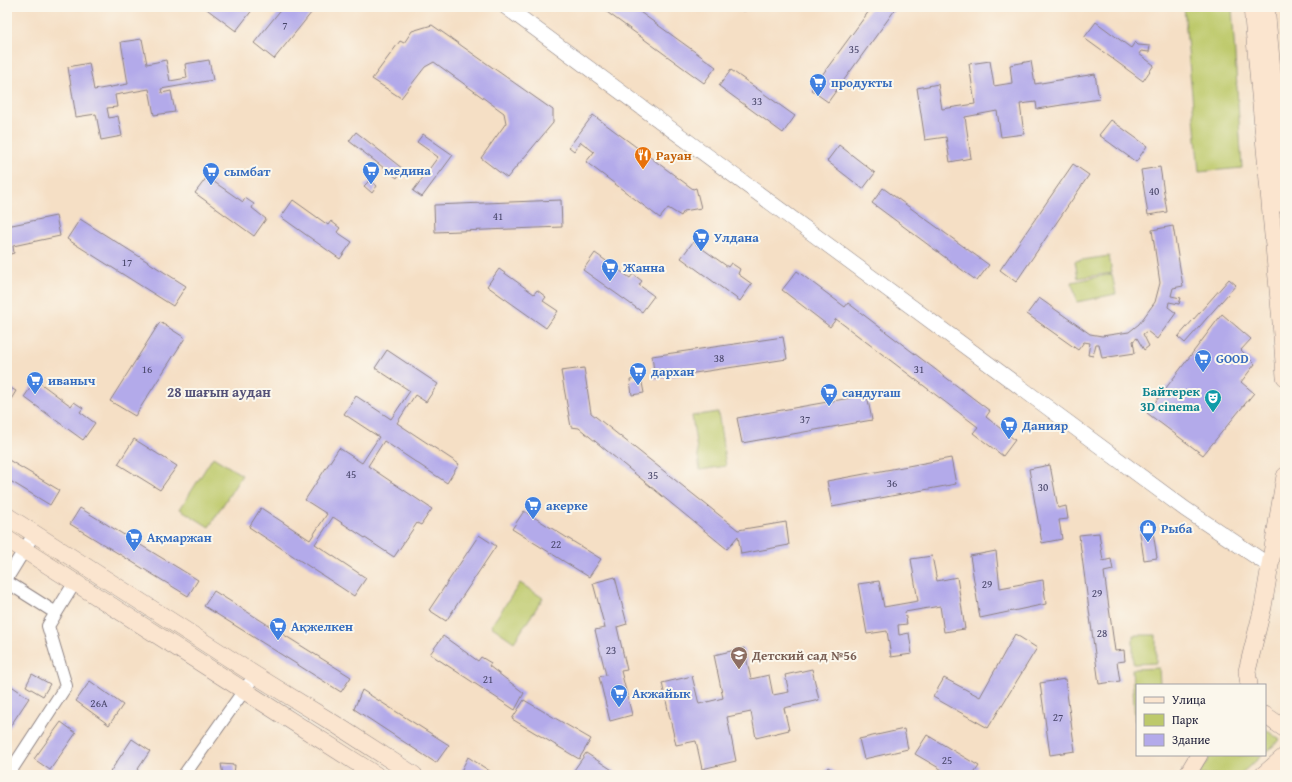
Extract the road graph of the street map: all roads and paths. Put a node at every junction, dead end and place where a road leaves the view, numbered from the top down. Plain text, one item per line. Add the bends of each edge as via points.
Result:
1 (506, 7) edge
2 (1252, 7) edge
3 (1266, 7) edge
4 (1285, 205) edge
5 (1285, 378) edge
6 (1285, 476) edge
7 (7, 516) edge
8 (34, 534) junction
9 (7, 540) edge
10 (24, 550) junction
11 (1270, 566) junction
12 (7, 578) edge
13 (7, 582) edge
14 (76, 582) junction
15 (56, 613) junction
16 (255, 676) junction
17 (1245, 680) edge
18 (244, 691) junction
19 (1266, 716) edge
20 (1285, 729) edge
21 (1197, 756) edge
22 (1285, 756) edge
23 (8, 775) edge
24 (184, 775) edge
25 (376, 775) edge
26 (414, 775) edge
27 (1187, 775) edge
28 (1263, 775) edge

1 - 11 street via 1179,505
2 - 5 main road
3 - 4 main road
6 - 11 main road
7 - 8 main road
8 - 10 street
8 - 16 main road
9 - 10 main road
10 - 12 street
10 - 14 main road
11 - 17 main road
13 - 15 street
14 - 15 street
14 - 18 main road
15 - 23 street via 48,626 66,686
16 - 18 street
16 - 26 main road
18 - 24 street
18 - 25 main road
19 - 20 main road
21 - 27 main road
22 - 28 main road

